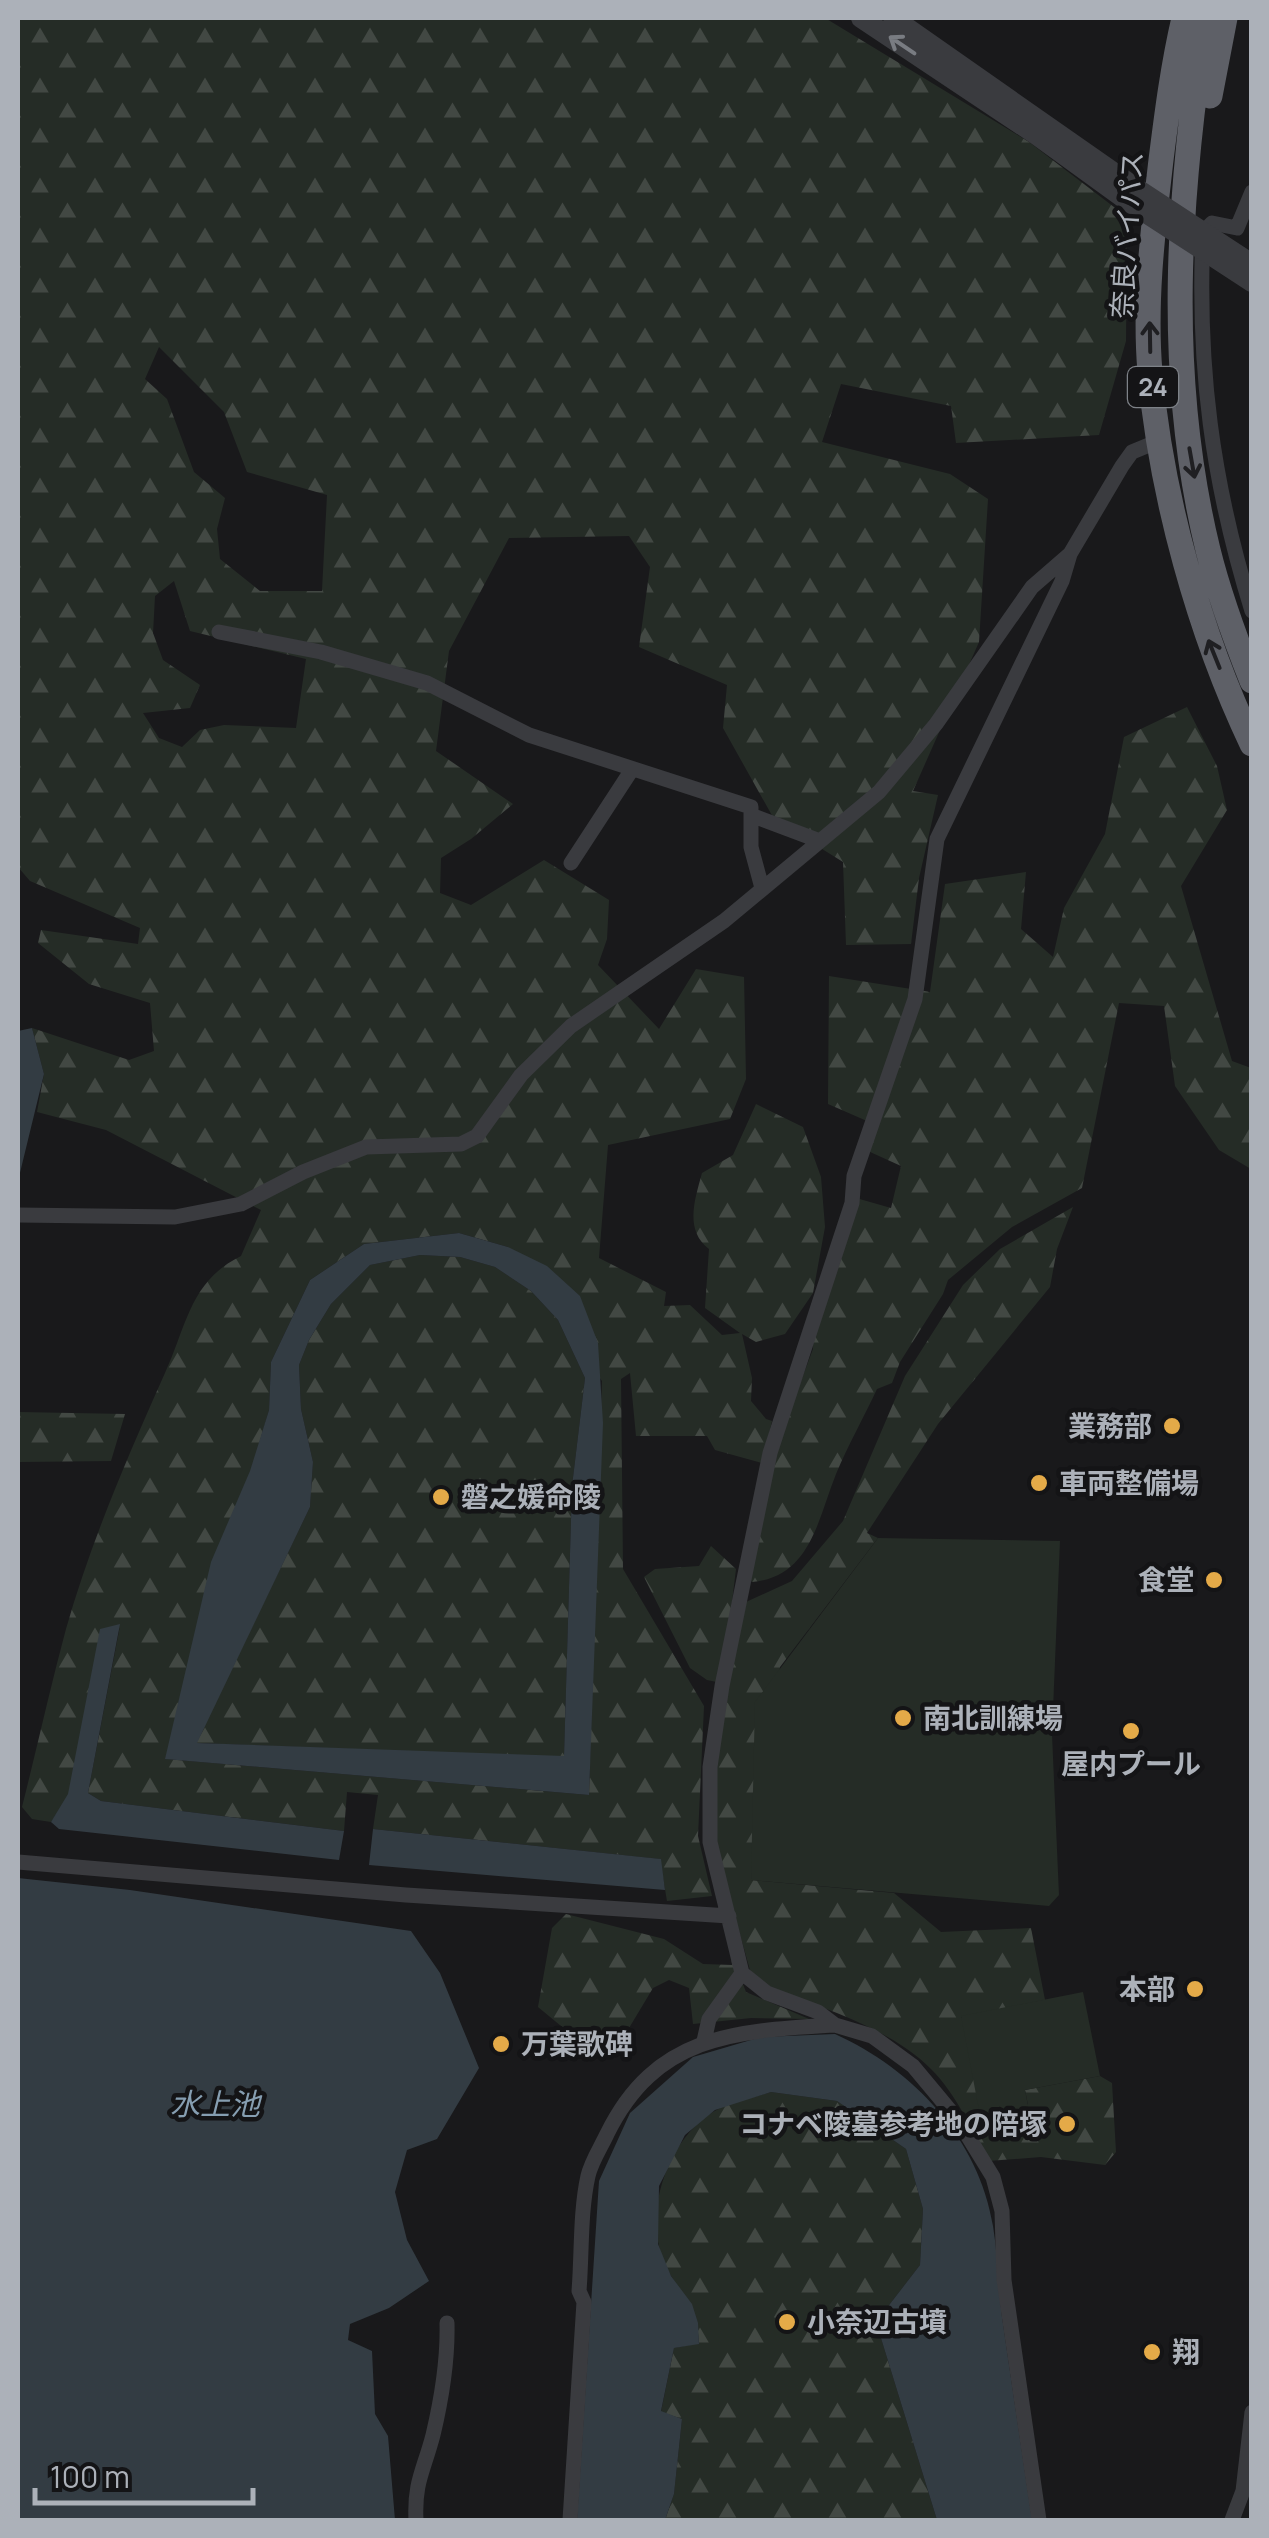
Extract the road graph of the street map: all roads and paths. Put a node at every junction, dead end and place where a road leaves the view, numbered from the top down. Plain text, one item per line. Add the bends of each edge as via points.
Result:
1 (861, 18) edge
2 (893, 18) edge
3 (1168, 18) edge
4 (1184, 18) edge
5 (1205, 18) edge
6 (1225, 18) edge
7 (1252, 192) edge
8 (1130, 193) junction
9 (1152, 238) junction
10 (1252, 264) edge
11 (1179, 265) junction
12 (1252, 282) edge
13 (1149, 445) dead end
14 (1070, 554) junction
15 (1245, 567) edge
16 (1252, 611) edge
17 (219, 632) dead end
18 (1252, 681) edge
19 (1252, 744) edge
20 (631, 771) junction
21 (750, 814) junction
22 (820, 840) junction
23 (570, 864) dead end
24 (762, 888) junction
25 (18, 1215) edge
26 (18, 1862) edge
27 (729, 1916) junction
28 (742, 1973) junction
29 (835, 2025) junction
30 (704, 2041) junction
31 (447, 2323) dead end
32 (1252, 2412) edge
33 (416, 2520) edge
34 (570, 2520) edge
35 (1039, 2520) edge
36 (1232, 2520) edge

8 -> 1 street
2 - 8 street
3 - 9 highway, 24 via 1155,124
4 - 9 highway, 奈良バイパス / 24
5 - 11 highway, 奈良バイパス / 24 via 1187,136
6 - 11 highway, 24
7 - 15 street via 1237,228 1212,223 1203,232 1201,280 1211,437 1223,512
8 - 10 street, bridge
8 - 12 street, bridge
19 -> 9 highway, 奈良バイパス / 24 via 1207,638 1160,440 1150,372
11 -> 18 highway, 奈良バイパス / 24 via 1187,435 1208,550
13 - 14 street via 1132,452
14 - 22 street via 1032,587 936,724 879,792
14 - 27 street via 937,840 915,1000 770,1453 710,1768 710,1842
15 - 16 street
17 - 20 street via 427,683 528,735
20 - 21 street via 750,807
20 - 23 street
21 - 22 street
21 - 24 street
22 - 24 street
24 - 25 street via 571,1026 521,1075 477,1136 461,1144 366,1147 241,1204 175,1217
26 - 27 street
27 - 28 street
28 - 29 street via 767,1993
28 - 30 street via 709,2018
29 - 30 street
29 - 35 street via 872,2036 913,2066 958,2120 993,2178
30 - 34 street via 651,2075 620,2109 588,2174
31 - 33 street via 448,2364 415,2491
32 - 36 street

